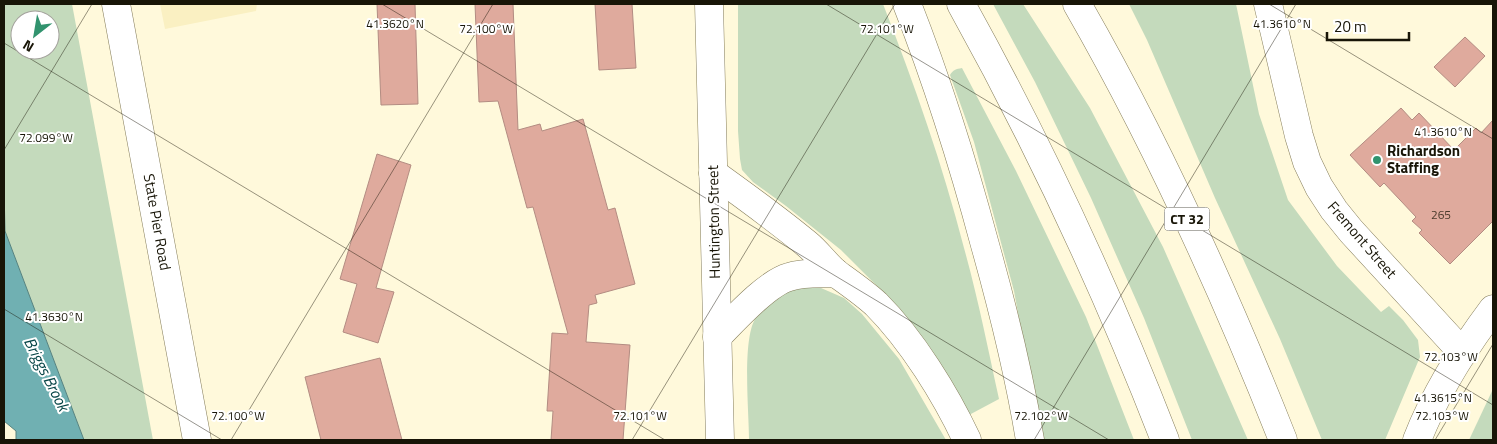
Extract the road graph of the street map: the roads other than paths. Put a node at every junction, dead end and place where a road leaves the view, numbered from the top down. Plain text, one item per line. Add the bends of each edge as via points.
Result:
1 (116, 4) edge
2 (709, 4) edge
3 (907, 4) edge
4 (961, 4) edge
5 (1077, 4) edge
6 (1270, 12) edge
7 (713, 173) junction
8 (836, 273) junction
9 (1493, 309) edge
10 (717, 337) junction
11 (1463, 353) junction
12 (197, 440) edge
13 (720, 440) edge
14 (967, 440) edge
15 (1030, 440) edge
16 (1165, 440) edge
17 (1283, 440) edge
18 (1417, 440) edge

1 - 12 main road, State Pier Road
2 - 7 main road, Huntington Street
3 - 15 main road via 937,83 973,200 1006,325
4 - 16 main road via 1058,190 1109,302
5 - 17 main road, CT 32 via 1202,249
6 - 11 main road, Fremont Street via 1299,136 1319,187 1346,224
7 - 8 main road via 813,248
7 - 10 main road, Huntington Street
8 - 10 main road via 801,274 779,282 743,310
8 - 14 main road via 877,305 908,343 936,384
9 - 11 main road
10 - 13 main road, Huntington Street
11 - 18 main road via 1437,396

